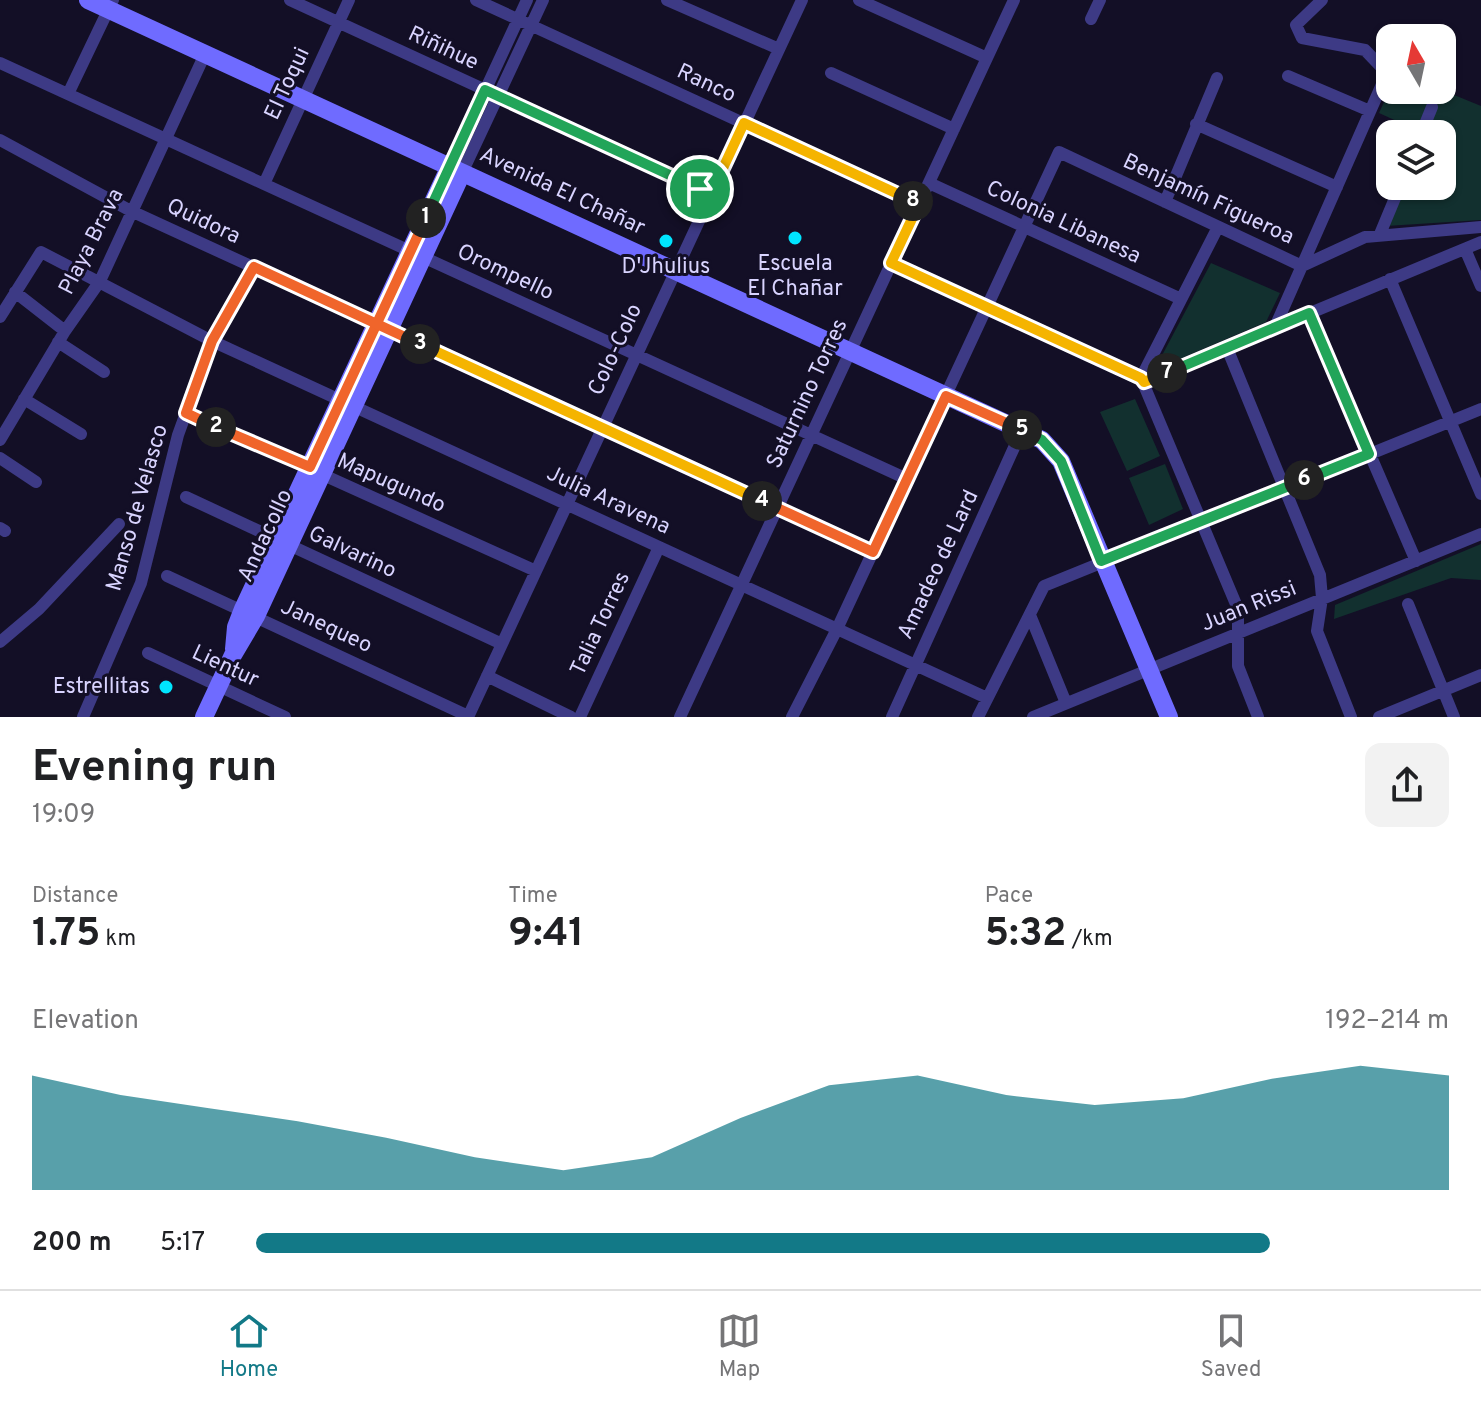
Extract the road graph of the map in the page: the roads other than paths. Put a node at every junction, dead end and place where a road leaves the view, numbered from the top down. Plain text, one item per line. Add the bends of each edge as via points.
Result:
1 (88, 0) edge
2 (290, 0) edge
3 (349, 0) edge
4 (476, 0) edge
5 (527, 0) edge
6 (543, 0) edge
7 (667, 0) edge
8 (802, 0) edge
9 (859, 0) edge
10 (1014, 0) edge
11 (1100, 0) edge
12 (1322, 0) edge
13 (111, 5) edge
14 (1091, 19) dead end
15 (338, 22) junction
16 (524, 22) junction
17 (779, 49) junction
18 (205, 54) junction
19 (987, 58) junction
20 (0, 63) edge
21 (831, 73) dead end
22 (1288, 76) dead end
23 (1217, 78) dead end
24 (485, 90) junction
25 (68, 94) junction
26 (498, 96) junction
27 (303, 99) junction
28 (1432, 107) dead end
29 (1370, 111) junction
30 (1427, 120) edge
31 (744, 123) junction
32 (1196, 124) junction
33 (954, 129) junction
34 (165, 138) junction
35 (0, 140) edge
36 (456, 170) junction
37 (929, 183) junction
38 (264, 184) junction
39 (1337, 187) junction
40 (711, 194) junction
41 (1394, 200) edge
42 (1165, 202) junction
43 (919, 204) junction
44 (131, 211) junction
45 (1025, 227) junction
46 (1218, 227) junction
47 (1481, 227) edge
48 (1380, 234) junction
49 (1481, 242) edge
50 (1465, 249) junction
51 (416, 254) junction
52 (891, 263) junction
53 (1302, 266) junction
54 (254, 267) junction
55 (675, 271) junction
56 (1390, 279) junction
57 (100, 281) junction
58 (1481, 286) edge
59 (15, 292) junction
60 (1181, 299) junction
61 (987, 307) junction
62 (1309, 313) junction
63 (0, 317) edge
64 (383, 327) junction
65 (1275, 327) junction
66 (62, 337) junction
67 (212, 341) junction
68 (1227, 348) junction
69 (850, 351) junction
70 (636, 355) junction
71 (104, 372) dead end
72 (1143, 380) junction
73 (946, 396) junction
74 (24, 399) junction
75 (347, 403) junction
76 (1481, 409) edge
77 (186, 413) junction
78 (1451, 421) junction
79 (602, 428) junction
80 (1022, 430) junction
81 (81, 434) dead end
82 (811, 435) junction
83 (0, 440) edge
84 (1369, 454) junction
85 (0, 458) edge
86 (316, 471) junction
87 (907, 479) junction
88 (36, 482) dead end
89 (1284, 488) junction
90 (1481, 494) edge
91 (186, 497) dead end
92 (567, 504) junction
93 (777, 508) junction
94 (1201, 522) junction
95 (119, 524) dead end
96 (1481, 534) edge
97 (282, 542) junction
98 (659, 547) junction
99 (873, 552) junction
100 (1101, 561) junction
101 (1416, 561) junction
102 (536, 571) junction
103 (167, 576) dead end
104 (741, 585) junction
105 (1322, 598) junction
106 (1408, 604) dead end
107 (250, 613) junction
108 (1030, 615) junction
109 (837, 629) junction
110 (1239, 633) junction
111 (0, 642) edge
112 (502, 644) junction
113 (148, 653) dead end
114 (915, 665) junction
115 (1148, 669) junction
116 (1481, 675) edge
117 (487, 676) junction
118 (219, 686) junction
119 (1443, 690) junction
120 (987, 698) junction
121 (1066, 703) junction
122 (468, 716) edge
123 (83, 717) edge
124 (204, 717) edge
125 (285, 717) edge
126 (571, 717) edge
127 (580, 717) edge
128 (680, 717) edge
129 (792, 717) edge
130 (892, 717) edge
131 (978, 717) edge
132 (1033, 717) edge
133 (1169, 717) edge
134 (1258, 717) edge
135 (1351, 717) edge
136 (1379, 717) edge
137 (1454, 717) edge

1 - 13 street, Avenida El Chañar
2 - 15 street, Riñihue
3 - 15 street, El Toqui
4 - 16 street, Ranco
5 - 16 street, Andacollo
6 - 16 street, Andacollo
7 - 17 street
8 - 17 street, Colo-Colo
9 - 19 street
10 - 19 street, Saturnino Torres
11 - 14 street
12 - 29 street via 1296,25 1302,38 1365,50 1387,73
13 - 18 street, Avenida El Chañar
13 - 25 street
15 - 24 street, Riñihue
15 - 27 street, El Toqui
16 - 24 street, Andacollo
16 - 26 street, Andacollo
16 - 31 street, Ranco
17 - 31 street, Colo-Colo
18 - 27 street, Avenida El Chañar
18 - 34 street, Playa Brava
19 - 33 street, Saturnino Torres
20 - 25 street, Orompello
21 - 33 street
22 - 29 street
23 - 32 street
24 - 26 street, Riñihue
24 - 36 street, Andacollo
25 - 34 street, Orompello
26 - 36 street, Andacollo
26 - 40 street, Riñihue
27 - 36 street, Avenida El Chañar
27 - 38 street, El Toqui
28 - 30 street
29 - 39 street
31 - 40 street, Colo-Colo
31 - 43 street, Ranco
32 - 39 street
32 - 42 street
33 - 37 street, Saturnino Torres
34 - 38 street, Orompello
34 - 44 street, Playa Brava
35 - 44 street, Quidora
36 - 51 street, Andacollo
36 - 55 street, Avenida El Chañar
37 - 43 street, Saturnino Torres
37 - 45 street, Colonia Libanesa
38 - 51 street, Orompello
39 - 53 street
40 - 55 street, Colo-Colo
41 - 48 street
42 - 45 street, Benjamín Figueroa via 1059,152
42 - 46 street, Benjamín Figueroa
43 - 52 street, Saturnino Torres
44 - 54 street, Quidora
44 - 57 street, Playa Brava
45 - 60 street, Colonia Libanesa
45 - 61 street
46 - 53 street, Benjamín Figueroa
46 - 60 street
47 - 48 street, Benjamín Figueroa
48 - 53 street, Benjamín Figueroa
49 - 50 street
50 - 56 street
50 - 58 street
51 - 64 street, Andacollo
51 - 70 street, Orompello
52 - 61 street
52 - 69 street, Saturnino Torres
53 - 65 street
54 - 64 street, Quidora
54 - 67 street, Manso de Velasco
55 - 69 street, Avenida El Chañar
55 - 70 street, Colo-Colo
56 - 62 street
56 - 78 street
57 - 59 street, Julia Aravena via 41,252
57 - 66 street, Playa Brava
57 - 67 street, Julia Aravena
59 - 63 street
59 - 66 street
60 - 72 street
61 - 72 street
61 - 73 street
62 - 65 street
62 - 84 street
64 - 75 street, Andacollo
64 - 79 street, Quidora
65 - 68 street
66 - 71 street
66 - 74 street, Playa Brava
67 - 75 street, Julia Aravena
67 - 77 street, Manso de Velasco
68 - 72 street
68 - 89 street
69 - 73 street, Avenida El Chañar
69 - 82 street, Saturnino Torres
70 - 79 street, Colo-Colo
70 - 82 street, Orompello
72 - 94 street
73 - 80 street, Avenida El Chañar
73 - 87 street
74 - 81 street
74 - 83 street, Playa Brava
75 - 86 street, Andacollo
75 - 92 street, Julia Aravena
76 - 78 street
77 - 86 street, Mapugundo
77 - 123 street, Manso de Velasco via 141,583
78 - 84 street
78 - 90 street
79 - 92 street, Colo-Colo
79 - 93 street, Quidora
80 - 100 street, Avenida El Chañar via 1050,447 1061,461
80 - 114 street, Amadeo de Lard
82 - 87 street, Orompello
82 - 93 street, Saturnino Torres
84 - 89 street
84 - 101 street
85 - 88 street
86 - 97 street, Andacollo
86 - 102 street, Mapugundo
87 - 99 street
89 - 94 street
89 - 105 street via 1320,575
91 - 97 street, Galvarino
92 - 98 street, Julia Aravena
92 - 102 street, Colo-Colo
93 - 99 street, Quidora
93 - 104 street, Saturnino Torres
94 - 100 street
94 - 110 street via 1238,609
95 - 111 street via 39,609
96 - 101 street, Juan Rissi
97 - 107 street, Andacollo
97 - 112 street, Galvarino
98 - 104 street, Julia Aravena
98 - 127 street, Talia Torres
99 - 109 street
100 - 108 street via 1044,586
100 - 115 street, Avenida El Chañar
101 - 105 street, Juan Rissi
102 - 112 street, Colo-Colo
103 - 107 street, Janequeo
104 - 109 street, Julia Aravena
104 - 128 street, Saturnino Torres
105 - 110 street, Juan Rissi
105 - 135 street via 1317,631
106 - 119 street
107 - 118 street, Andacollo
107 - 122 street, Janequeo
108 - 120 street
108 - 121 street
109 - 114 street, Julia Aravena
109 - 129 street
110 - 115 street, Juan Rissi
110 - 134 street via 1238,666
112 - 117 street, Colo-Colo
113 - 118 street, Lientur
114 - 120 street, Julia Aravena
114 - 130 street, Amadeo de Lard
115 - 121 street, Juan Rissi
115 - 133 street, Avenida El Chañar
116 - 119 street
117 - 122 street, Colo-Colo
117 - 126 street
118 - 124 street, Andacollo
118 - 125 street, Lientur
119 - 136 street
119 - 137 street
120 - 131 street
121 - 132 street, Juan Rissi

